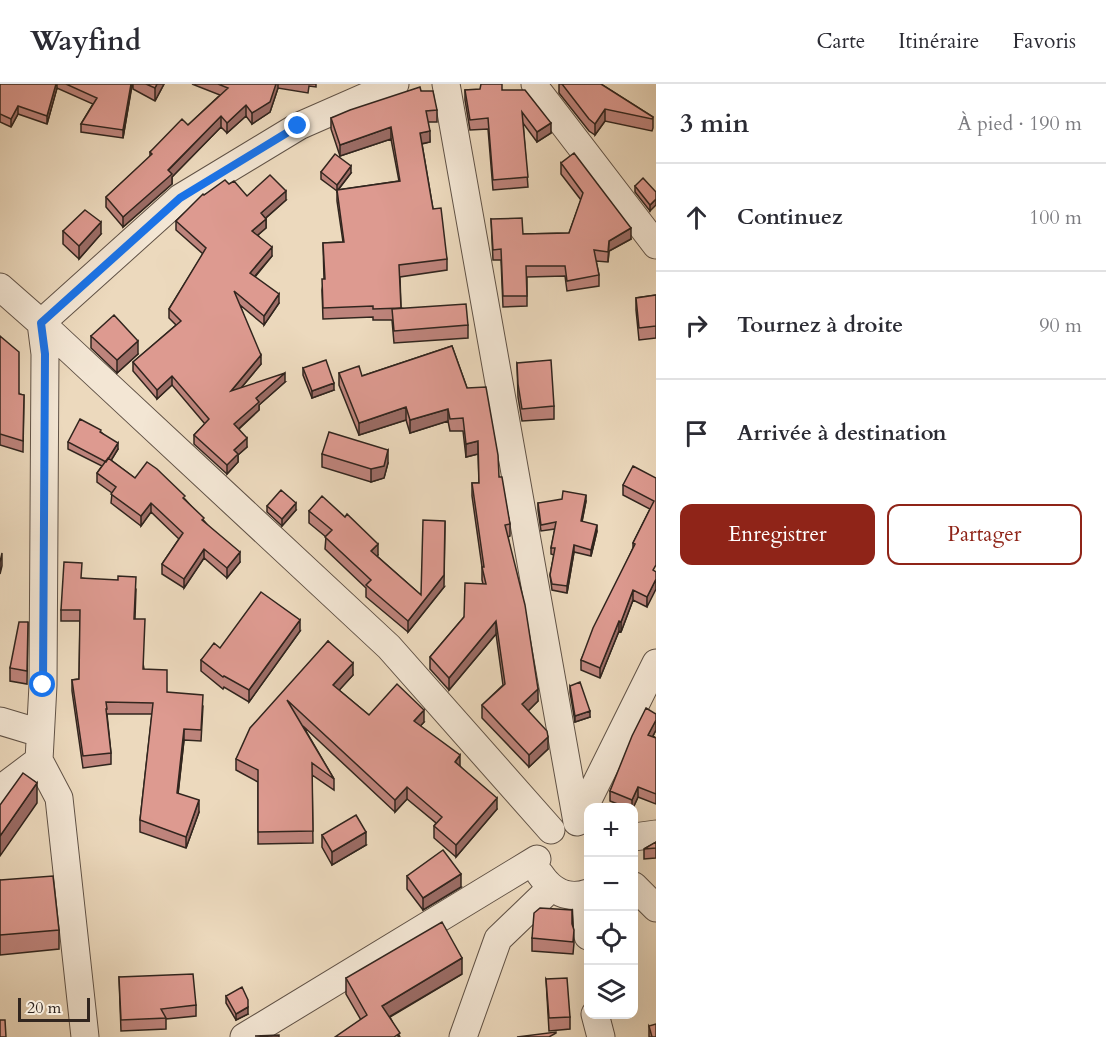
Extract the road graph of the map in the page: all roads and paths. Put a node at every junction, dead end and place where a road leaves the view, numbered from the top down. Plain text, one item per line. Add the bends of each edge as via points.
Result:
1 (395, 84) edge
2 (446, 84) edge
3 (535, 84) edge
4 (656, 244) edge
5 (0, 287) edge
6 (41, 323) junction
7 (656, 663) edge
8 (0, 721) edge
9 (40, 733) junction
10 (39, 760) junction
11 (0, 793) edge
12 (583, 824) edge
13 (551, 830) junction
14 (656, 834) edge
15 (638, 836) edge
16 (537, 859) junction
17 (551, 888) junction
18 (638, 891) edge
19 (584, 893) edge
20 (656, 908) edge
21 (596, 1019) edge
22 (85, 1037) edge
23 (244, 1037) edge
24 (463, 1037) edge
25 (601, 1037) edge

1 - 6 street via 298,126 180,198
2 - 12 street
3 - 4 street
5 - 6 street
6 - 9 street via 45,354
6 - 13 street via 389,647
7 - 12 street
8 - 9 street
9 - 10 street
10 - 11 street
10 - 22 street via 59,798
12 - 13 street via 564,824
13 - 16 street via 541,843
14 - 15 street
16 - 17 street via 541,876
16 - 23 street
17 - 19 street via 568,896
17 - 24 street via 498,939
18 - 20 street
21 - 25 street

